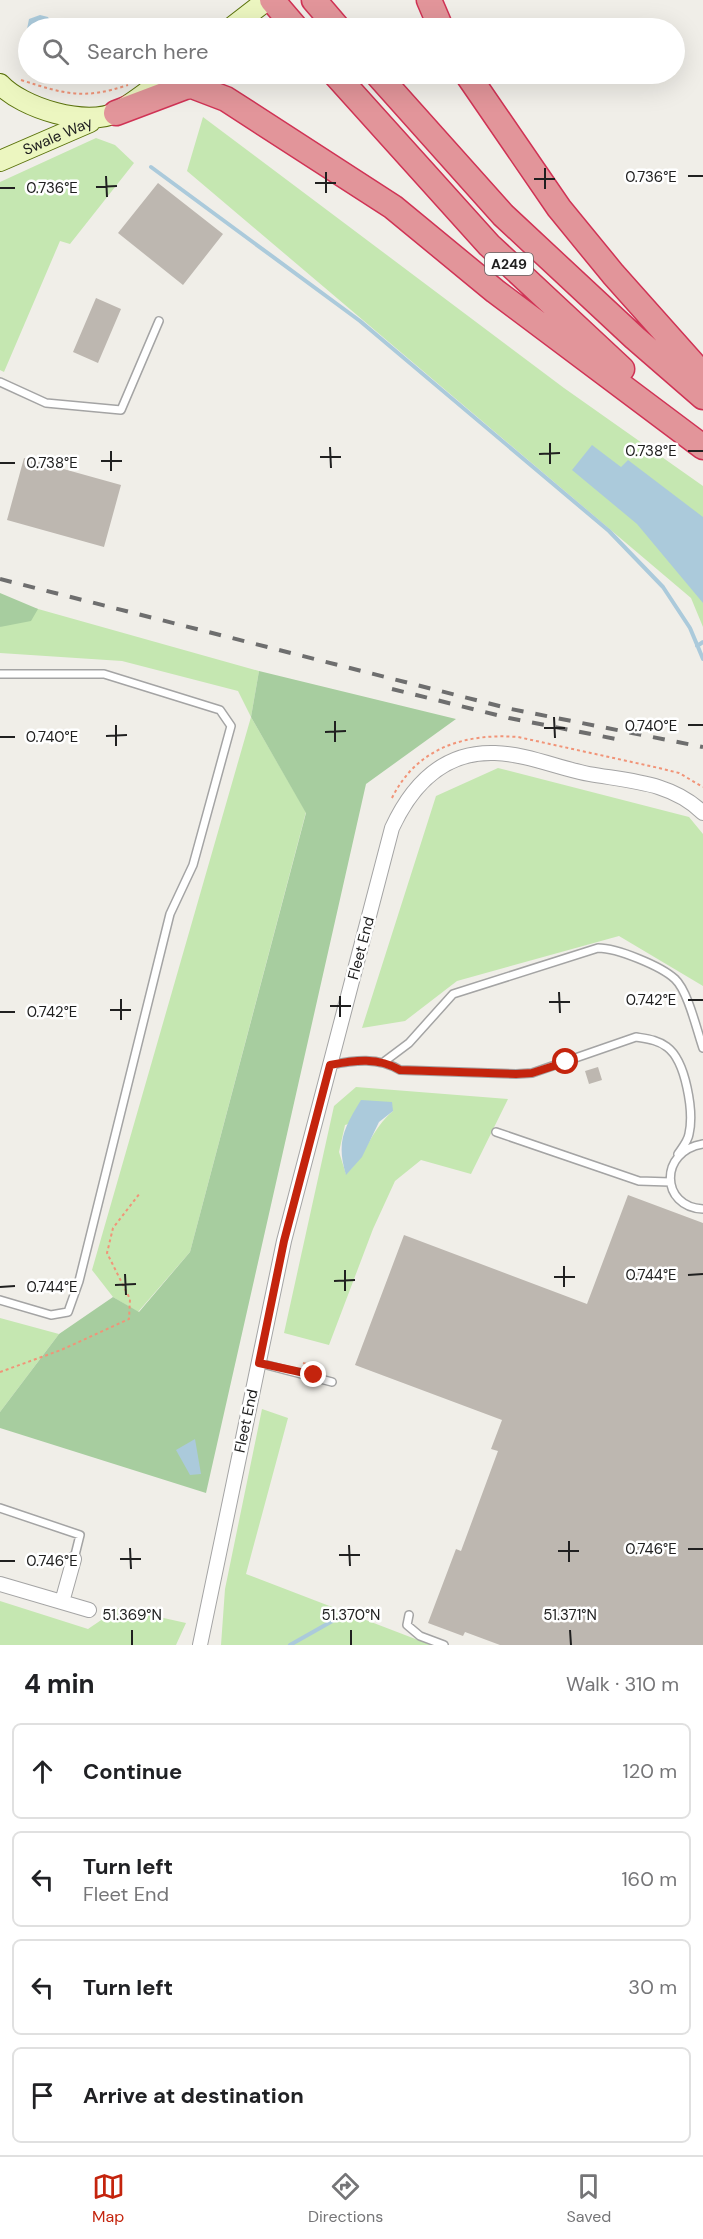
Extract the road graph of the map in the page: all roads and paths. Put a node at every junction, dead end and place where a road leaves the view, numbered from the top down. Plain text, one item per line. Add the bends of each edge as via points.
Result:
1 (314, 0) edge
2 (429, 0) edge
3 (266, 2) edge
4 (244, 18) edge
5 (284, 18) edge
6 (329, 18) edge
7 (437, 18) edge
8 (0, 84) edge
9 (33, 84) edge
10 (129, 84) dead end
11 (157, 84) edge
12 (344, 84) edge
13 (386, 84) edge
14 (474, 84) edge
15 (116, 113) junction
16 (0, 161) edge
17 (159, 321) dead end
18 (703, 375) edge
19 (0, 382) edge
20 (703, 397) edge
21 (703, 435) edge
22 (703, 447) edge
23 (0, 674) edge
24 (703, 787) edge
25 (391, 800) dead end
26 (703, 813) edge
27 (703, 1048) edge
28 (385, 1061) junction
29 (330, 1065) junction
30 (496, 1132) dead end
31 (703, 1144) edge
32 (678, 1154) junction
33 (670, 1182) junction
34 (140, 1193) dead end
35 (703, 1209) edge
36 (0, 1300) edge
37 (298, 1362) dead end
38 (259, 1363) junction
39 (327, 1369) dead end
40 (0, 1372) edge
41 (332, 1382) dead end
42 (0, 1508) edge
43 (74, 1559) joint
44 (0, 1584) edge
45 (62, 1602) junction
46 (89, 1610) dead end
47 (409, 1615) dead end
48 (198, 1645) edge
49 (444, 1645) edge

1 - 6 highway
2 - 7 highway
3 - 4 main road
3 - 5 highway
8 - 15 main road via 21,101 73,119
9 - 10 path via 72,94 100,94
11 - 15 main road
12 - 21 highway, A249 via 489,245 620,368
13 - 20 highway, A249 via 503,215
14 - 18 highway via 559,208
15 - 16 main road, Swale Way via 74,127
15 - 22 highway, A249 via 184,87 226,99 393,207 495,291
17 - 19 lane via 121,410 46,403
23 - 36 lane via 104,674 220,710 231,726 193,865 170,915 68,1312 51,1314
24 - 25 path via 679,773 659,768 495,735 451,743 435,753 409,772
26 - 29 street, Fleet End via 660,786 495,753 475,755 434,771 415,788 392,828
27 - 28 lane via 676,980 628,954 598,948 453,994 409,1043
28 - 29 lane
28 - 32 lane via 400,1070 532,1073 636,1037 653,1039 668,1047 685,1080 691,1117 689,1136
29 - 38 street, Fleet End via 284,1241
30 - 33 lane via 639,1181
31 - 32 lane
32 - 33 lane via 671,1167
33 - 35 lane via 675,1195 686,1205
34 - 40 path via 113,1228 107,1253 130,1299 129,1319
37 - 39 path
38 - 41 lane
38 - 48 street, Fleet End via 214,1588
42 - 43 lane via 80,1535
43 - 45 street
44 - 45 street
45 - 46 street
47 - 49 lane via 407,1624 420,1636

